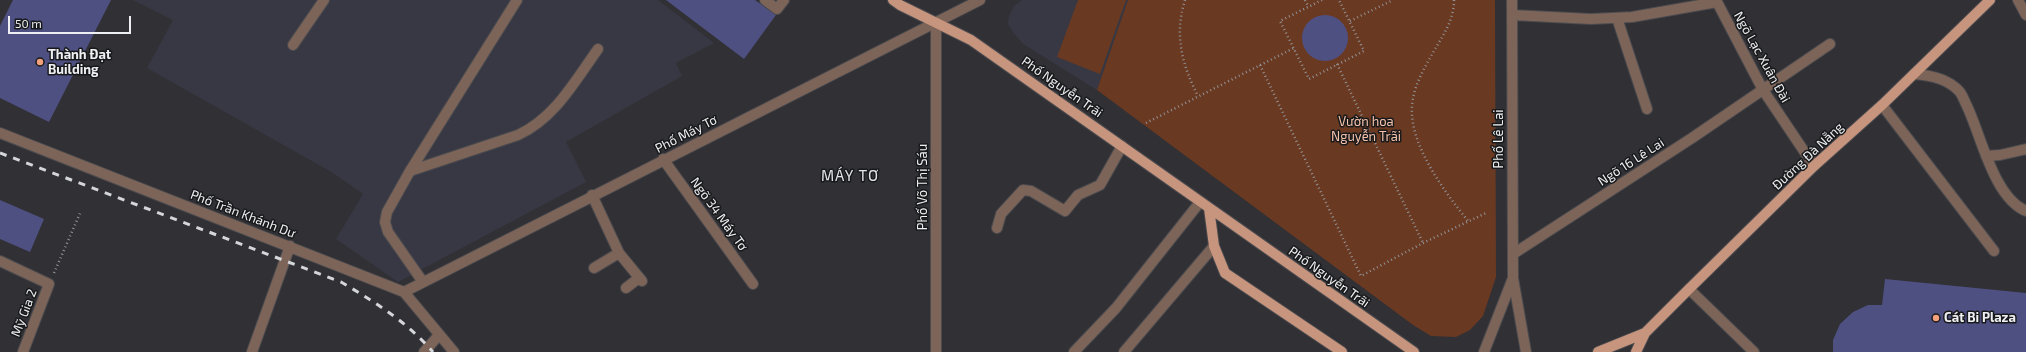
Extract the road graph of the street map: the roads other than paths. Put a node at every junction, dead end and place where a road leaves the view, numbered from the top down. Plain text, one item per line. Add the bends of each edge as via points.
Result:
1 (324, 0) edge
2 (517, 0) edge
3 (765, 0) edge
4 (784, 0) edge
5 (893, 0) edge
6 (980, 0) edge
7 (1512, 0) edge
8 (1990, 0) edge
9 (2018, 0) edge
10 (1717, 1) edge
11 (1512, 15) junction
12 (2026, 15) edge
13 (1617, 18) junction
14 (936, 23) junction
15 (1830, 44) dead end
16 (292, 45) dead end
17 (598, 49) dead end
18 (1914, 74) junction
19 (1763, 90) junction
20 (1882, 105) junction
21 (1647, 109) dead end
22 (0, 133) edge
23 (1122, 146) junction
24 (2026, 148) edge
25 (1986, 156) junction
26 (663, 159) junction
27 (1814, 166) junction
28 (410, 171) junction
29 (592, 195) junction
30 (1200, 202) junction
31 (1210, 208) junction
32 (2026, 210) edge
33 (997, 228) dead end
34 (290, 246) junction
35 (1214, 246) junction
36 (1994, 251) dead end
37 (619, 253) junction
38 (1513, 254) junction
39 (0, 261) edge
40 (594, 268) dead end
41 (1513, 278) junction
42 (423, 282) junction
43 (753, 284) dead end
44 (626, 288) dead end
45 (1689, 289) junction
46 (404, 292) junction
47 (1645, 333) junction
48 (439, 335) junction
49 (23, 352) edge
50 (252, 352) edge
51 (424, 352) edge
52 (454, 352) edge
53 (936, 352) edge
54 (1074, 352) edge
55 (1124, 352) edge
56 (1342, 352) edge
57 (1414, 352) edge
58 (1484, 352) edge
59 (1526, 352) edge
60 (1598, 352) edge
61 (1636, 352) edge
62 (1754, 352) edge

1 - 16 street
2 - 28 street
3 - 4 street via 777,9
5 - 14 main road, Phố Nguyễn Trãi
6 - 14 street, Phố Máy Tơ
7 - 11 street, Phố Lê Lai
8 - 18 main road, Đường Đà Nẵng
9 - 12 street
10 - 13 street
10 - 19 street, Ngõ Lạc Xuân Đài
11 - 13 street
11 - 38 street, Phố Lê Lai
13 - 21 street
14 - 23 main road, Phố Nguyễn Trãi via 972,40
14 - 26 street, Phố Máy Tơ
14 - 53 street, Phố Võ Thị Sáu
15 - 19 street, Ngõ 16 Lê Lai
17 - 28 street via 554,111 531,129
18 - 20 main road, Đường Đà Nẵng
18 - 25 street via 1931,76 1959,91 1976,125
19 - 27 street, Ngõ Lạc Xuân Đài
19 - 38 street, Ngõ 16 Lê Lai
20 - 27 main road, Đường Đà Nẵng
20 - 36 street
22 - 34 street, Phố Trần Khánh Dư
23 - 30 main road, Phố Nguyễn Trãi
23 - 33 street via 1100,185 1078,195 1064,211 1031,191 1023,190 1001,214
24 - 25 street
25 - 32 street via 2008,197 2018,207
26 - 29 street, Phố Máy Tơ
26 - 43 street, Ngõ 34 Máy Tơ
27 - 45 main road, Đường Đà Nẵng
28 - 42 street via 387,212 385,222 388,232
29 - 37 street
29 - 42 street, Phố Máy Tơ
30 - 31 main road, Phố Nguyễn Trãi
30 - 54 street via 1116,308
31 - 35 main road
31 - 57 main road, Phố Nguyễn Trãi
34 - 46 street, Phố Trần Khánh Dư
34 - 50 street
35 - 55 street
35 - 56 main road via 1225,273
37 - 40 street
37 - 44 street via 640,279
38 - 41 street, Phố Lê Lai
39 - 49 street, Mỹ Gia 2 via 49,284
41 - 58 street, Phố Lê Lai
41 - 59 street, Phố Lê Lai
42 - 46 street, Phố Máy Tơ
45 - 47 main road, Đường Đà Nẵng
45 - 62 street
46 - 48 street, Phố Trần Khánh Dư
47 - 60 main road, Đường Đà Nẵng
47 - 61 main road, Đường Đà Nẵng
48 - 51 street
48 - 52 street, Phố Trần Khánh Dư

